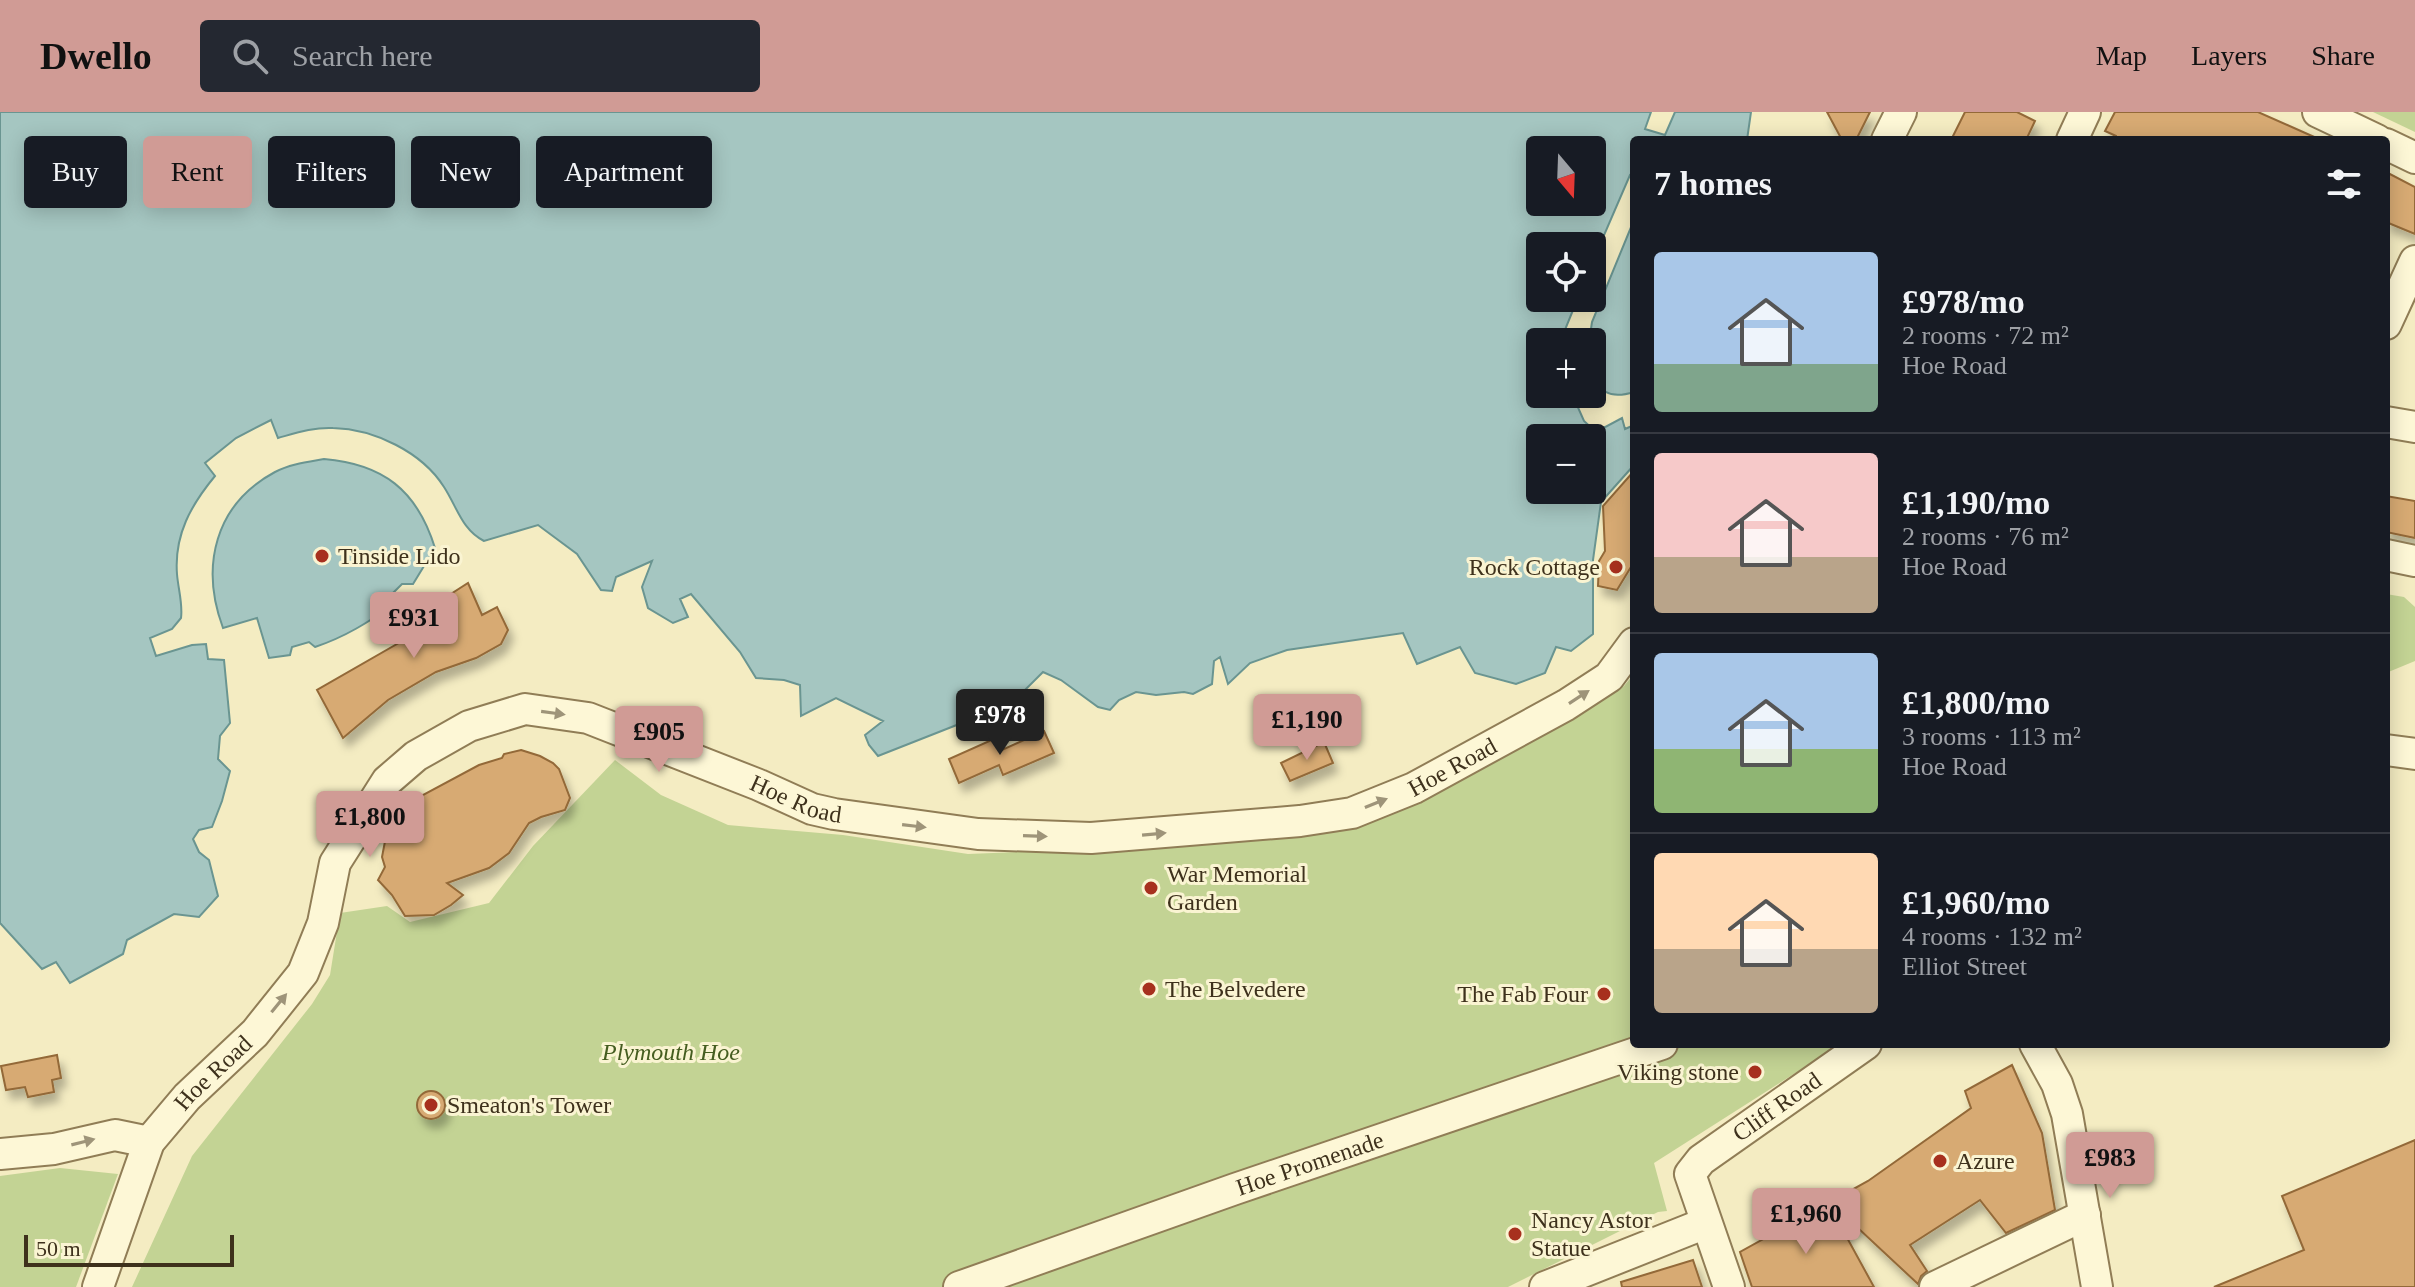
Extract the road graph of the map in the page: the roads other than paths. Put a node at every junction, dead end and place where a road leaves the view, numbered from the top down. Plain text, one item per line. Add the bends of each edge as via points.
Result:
1 (1901, 112) edge
2 (2085, 112) edge
3 (2318, 112) edge
4 (1889, 136) edge
5 (2074, 136) edge
6 (2369, 136) edge
7 (2390, 146) edge
8 (2415, 158) edge
9 (2415, 261) edge
10 (2400, 297) edge
11 (2390, 316) edge
12 (2390, 423) edge
13 (2415, 427) edge
14 (2390, 556) edge
15 (2415, 561) edge
16 (1630, 648) edge
17 (2390, 751) edge
18 (2415, 754) edge
19 (1650, 1048) edge
20 (1860, 1048) edge
21 (2037, 1048) edge
22 (149, 1142) junction
23 (0, 1154) edge
24 (2085, 1215) junction
25 (1706, 1223) junction
26 (98, 1287) edge
27 (959, 1287) edge
28 (1545, 1287) edge
29 (1729, 1287) edge
30 (1935, 1287) edge
31 (2097, 1287) edge

1 - 4 street
2 - 5 street
3 - 6 street
7 - 8 street
9 - 10 street
10 - 11 street
12 - 13 street
14 - 15 street
22 -> 16 street, Hoe Road via 187,1097 255,1033 303,973 323,923 335,863 387,781 416,756 477,723 525,709 588,718 812,809 850,818 978,834 1106,837 1352,813 1414,788 1566,705 1609,677
17 - 18 street
19 - 27 street, Hoe Promenade
20 - 25 street, Cliff Road via 1701,1160 1690,1174
21 - 24 street via 2067,1114
23 -> 22 street via 115,1135
22 - 26 street, Hoe Road
24 - 30 street
24 - 31 street
25 - 28 street
25 - 29 street

